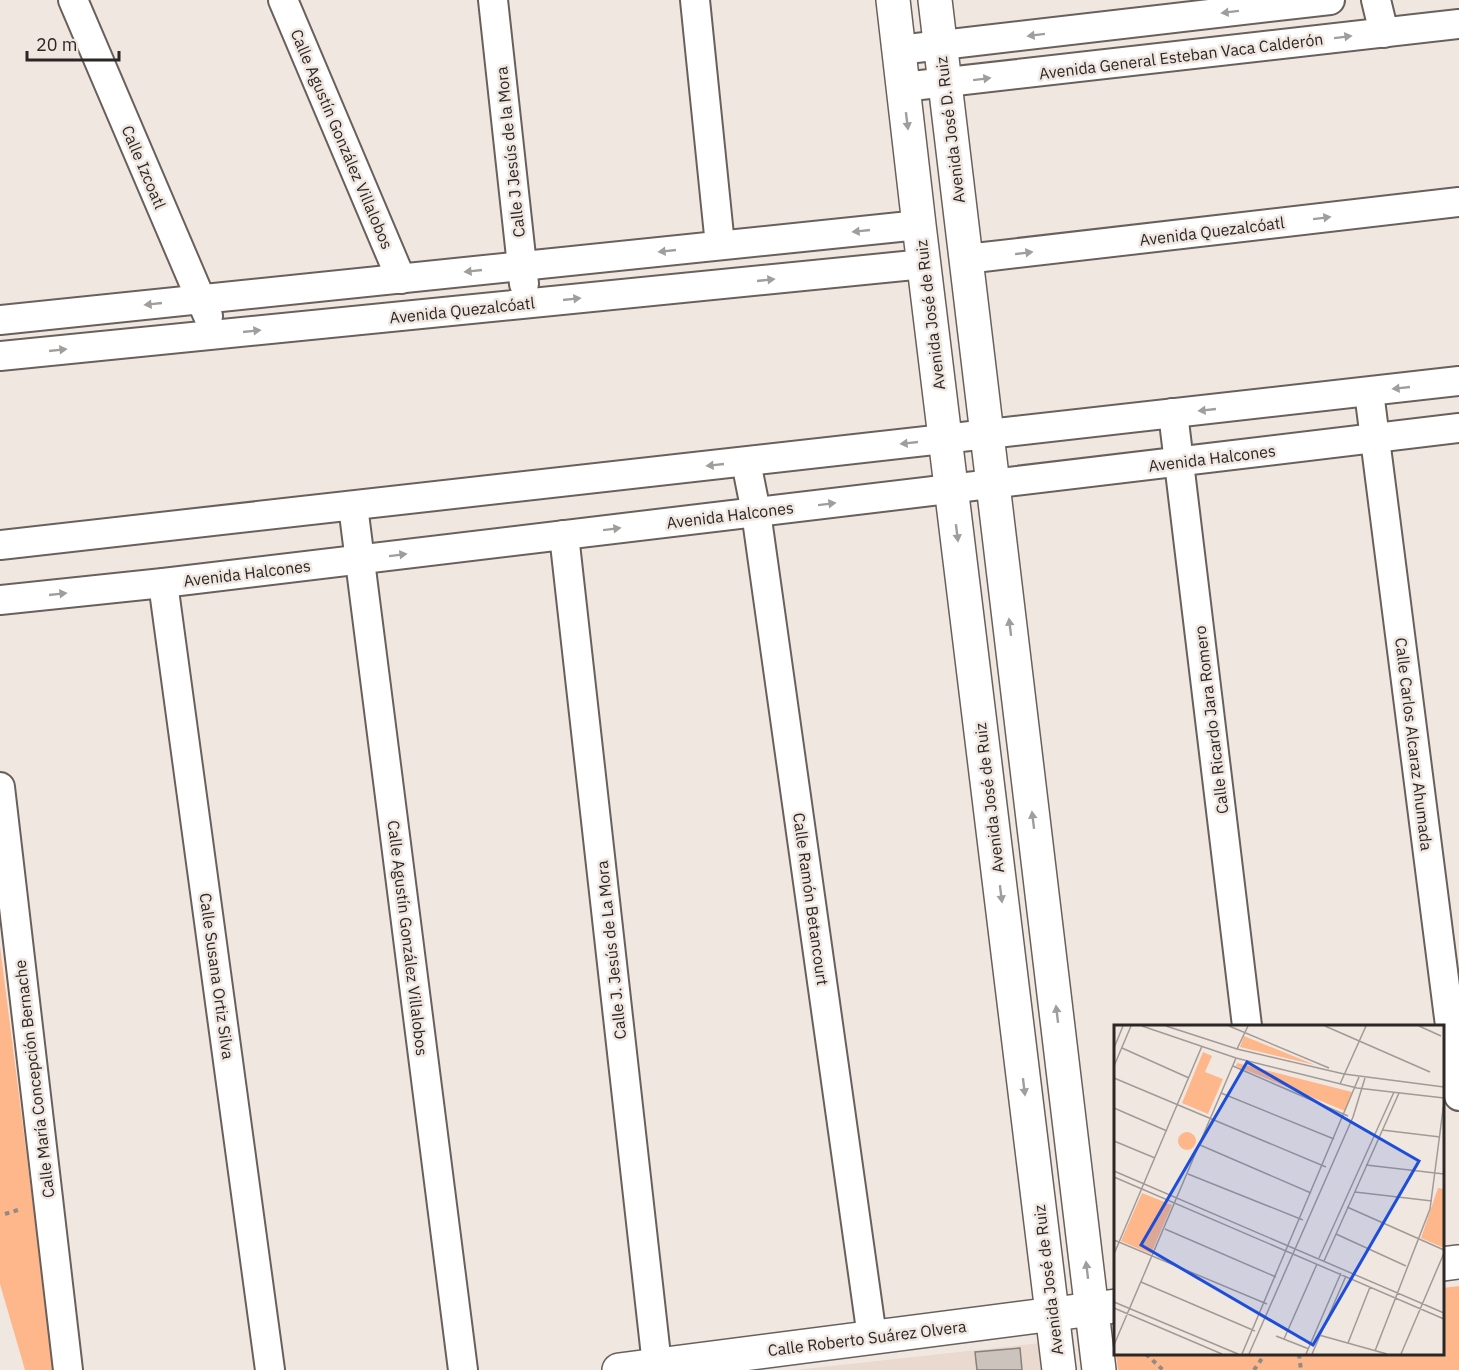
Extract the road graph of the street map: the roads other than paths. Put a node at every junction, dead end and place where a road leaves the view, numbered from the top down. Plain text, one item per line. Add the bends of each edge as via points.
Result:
1 (72, 0) edge
2 (283, 0) edge
3 (494, 0) edge
4 (695, 0) edge
5 (893, 0) edge
6 (935, 0) edge
7 (1330, 0) edge
8 (1376, 0) edge
9 (1459, 24) edge
10 (1384, 33) junction
11 (940, 47) junction
12 (899, 50) junction
13 (945, 83) junction
14 (903, 87) junction
15 (1459, 202) edge
16 (919, 225) junction
17 (720, 245) junction
18 (966, 259) junction
19 (924, 264) junction
20 (522, 266) junction
21 (401, 279) junction
22 (201, 299) junction
23 (526, 304) junction
24 (0, 320) edge
25 (217, 334) junction
26 (0, 356) edge
27 (1459, 381) edge
28 (1369, 392) junction
29 (1173, 413) junction
30 (1459, 428) edge
31 (987, 434) junction
32 (1375, 438) junction
33 (945, 439) junction
34 (746, 462) junction
35 (1180, 462) junction
36 (993, 484) junction
37 (951, 489) junction
38 (353, 506) junction
39 (756, 512) junction
40 (564, 535) junction
41 (0, 545) edge
42 (360, 559) junction
43 (163, 583) junction
44 (0, 600) edge
45 (0, 787) edge
46 (1247, 1025) edge
47 (1459, 1096) edge
48 (1459, 1262) edge
49 (1444, 1264) edge
50 (1104, 1308) edge
51 (1052, 1314) junction
52 (872, 1337) junction
53 (657, 1365) junction
54 (69, 1370) edge
55 (270, 1370) edge
56 (463, 1370) edge
57 (619, 1370) edge
58 (1059, 1370) edge
59 (1100, 1370) edge

1 - 22 street, Calle Izcoatl
2 - 21 street, Calle Agustín González Villalobos
3 - 20 street, Calle J Jesús de la Mora
4 - 17 street
5 - 12 street
6 - 11 street, Avenida José D. Ruiz
7 -> 11 street
8 - 10 street
9 - 10 street, Avenida General Esteban Vaca Calderón
13 -> 10 street, Avenida General Esteban Vaca Calderón
11 - 12 street
11 - 13 street, Avenida José D. Ruiz
12 - 14 street
13 - 14 street, Avenida General Esteban Vaca Calderón
13 - 18 street, Avenida José D. Ruiz
14 -> 16 street
18 -> 15 street, Avenida Quezalcóatl
16 -> 17 street
16 - 19 street, Avenida José de Ruiz
17 -> 20 street
18 - 31 street
23 -> 19 street, Avenida Quezalcóatl
19 - 33 street, Avenida José de Ruiz
20 -> 21 street
20 - 23 street, Calle J Jesús de la Mora
21 - 22 street
22 -> 24 street
22 - 25 street, Calle Izcoatl
25 -> 23 street, Avenida Quezalcóatl
26 -> 25 street, Avenida Quezalcóatl
27 -> 28 street
28 -> 29 street
28 - 32 street, Calle Carlos Alcaraz Ahumada
29 - 31 street
29 - 35 street, Calle Ricardo Jara Romero
30 - 32 street, Avenida Halcones
31 - 33 street
31 - 36 street
32 - 35 street, Avenida Halcones
32 - 47 street, Calle Carlos Alcaraz Ahumada
33 -> 34 street
33 - 37 street, Avenida José de Ruiz
34 -> 38 street
34 - 39 street, Calle Ramón Betancourt
35 - 36 street, Avenida Halcones
35 - 46 street, Calle Ricardo Jara Romero
36 - 37 street, Avenida Halcones
50 -> 36 street
39 -> 37 street, Avenida Halcones
37 -> 51 street, Avenida José de Ruiz
38 - 41 street
38 - 42 street, Calle Agustín González Villalobos
40 -> 39 street, Avenida Halcones
39 - 52 street, Calle Ramón Betancourt
42 -> 40 street, Avenida Halcones
40 - 53 street, Calle J. Jesús de La Mora
42 - 43 street, Avenida Halcones
42 - 56 street, Calle Agustín González Villalobos
44 -> 43 street, Avenida Halcones
43 - 55 street, Calle Susana Ortiz Silva
45 - 54 street, Calle María Concepción Bernache
48 - 49 street
50 - 51 street, Calle Roberto Suárez Olvera
50 - 59 street
51 - 52 street, Calle Roberto Suárez Olvera
51 - 58 street, Avenida José de Ruiz
52 - 53 street, Calle Roberto Suárez Olvera
53 - 57 street, Calle Roberto Suárez Olvera

